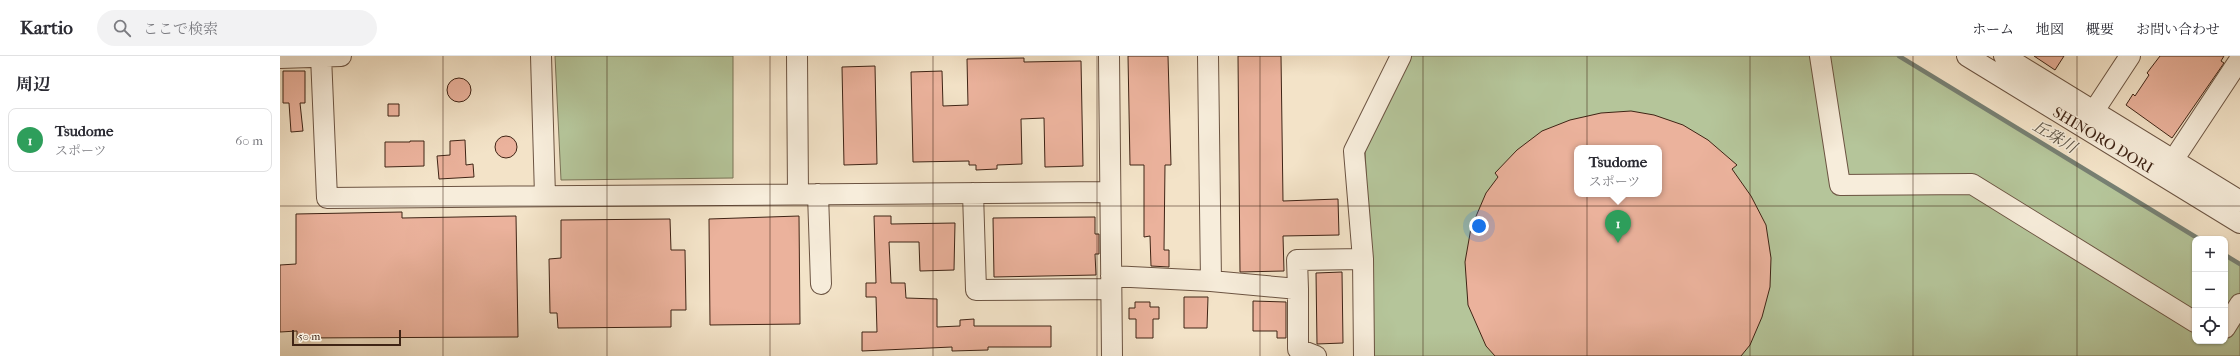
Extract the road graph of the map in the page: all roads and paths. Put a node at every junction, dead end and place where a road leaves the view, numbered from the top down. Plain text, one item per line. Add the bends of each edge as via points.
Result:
1 (322, 56) edge
2 (341, 56) edge
3 (541, 56) edge
4 (797, 56) edge
5 (1110, 56) edge
6 (1208, 56) edge
7 (1401, 56) edge
8 (1820, 56) edge
9 (2004, 56) edge
10 (2130, 56) edge
11 (280, 58) edge
12 (1978, 59) edge
13 (2240, 59) edge
14 (2089, 120) junction
15 (2168, 168) junction
16 (1110, 192) junction
17 (973, 193) junction
18 (798, 194) junction
19 (818, 194) junction
20 (545, 196) junction
21 (2240, 200) edge
22 (2240, 222) edge
23 (1363, 259) junction
24 (1211, 281) junction
25 (1111, 283) junction
26 (821, 284) dead end
27 (1298, 289) junction
28 (2240, 304) edge
29 (2192, 320) edge
30 (2228, 323) edge
31 (1112, 356) edge
32 (1316, 356) edge
33 (1364, 356) edge

1 - 2 street
1 - 11 street
1 - 20 street via 327,198
3 - 20 street
4 - 18 street
5 - 16 street
6 - 24 street
7 - 23 street via 1354,151
8 - 29 street via 1840,184 1972,184
9 - 14 street, SHINORO DORI
10 - 14 street
12 - 14 street, SHINORO DORI
13 - 15 street
14 - 15 street, SHINORO DORI
15 - 21 street, SHINORO DORI
15 - 22 street, SHINORO DORI
16 - 17 street
16 - 25 street
17 - 19 street
17 - 25 street via 976,290
18 - 19 street
18 - 20 street
19 - 26 street
23 - 27 street via 1297,260
23 - 33 street
24 - 25 street
24 - 27 street
25 - 31 street
27 - 32 street via 1298,349
28 - 30 street

